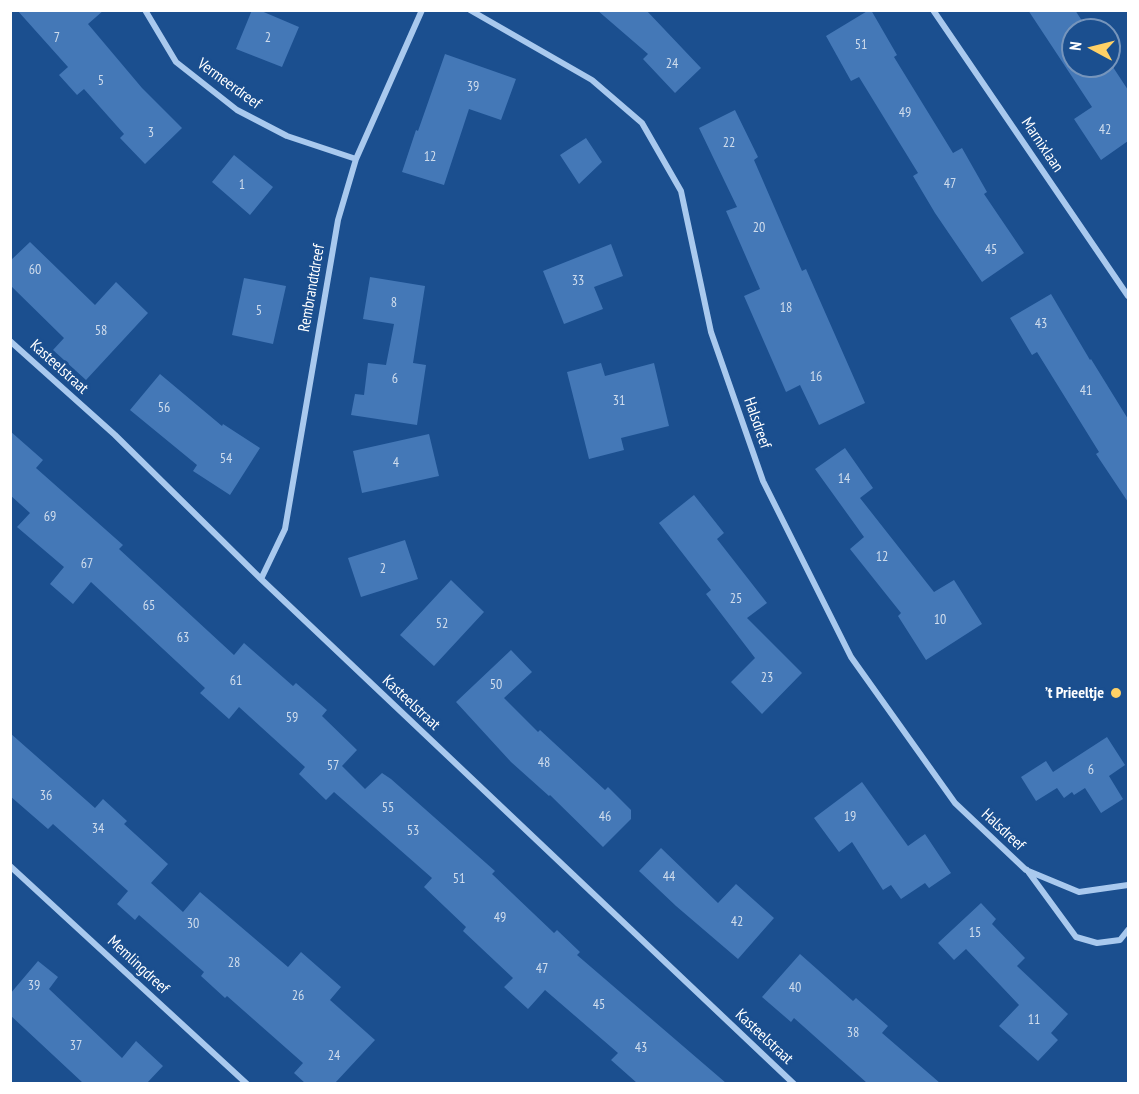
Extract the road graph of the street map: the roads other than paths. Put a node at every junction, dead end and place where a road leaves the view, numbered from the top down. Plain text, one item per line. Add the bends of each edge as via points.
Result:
1 (146, 10) edge
2 (422, 10) edge
3 (470, 10) edge
4 (933, 10) edge
5 (356, 159) junction
6 (1128, 296) edge
7 (10, 341) edge
8 (261, 579) junction
9 (10, 866) edge
10 (1026, 870) junction
11 (1128, 885) edge
12 (1128, 930) edge
13 (247, 1083) edge
14 (794, 1083) edge

1 - 5 street, Vermeerdreef via 176,62 237,110 287,136
2 - 5 street, Rembrandtdreef
3 - 10 street, Halsdreef via 592,80 642,123 681,191 711,332 764,481 851,657 955,803
4 - 6 street, Marnixlaan
5 - 8 street, Rembrandtdreef via 338,220 285,529
7 - 8 street, Kasteelstraat via 115,435
8 - 14 street, Kasteelstraat
9 - 13 street, Memlingdreef
10 - 11 street, Halsdreef via 1079,891
10 - 12 street, Halsdreef via 1076,937 1097,943 1120,940

